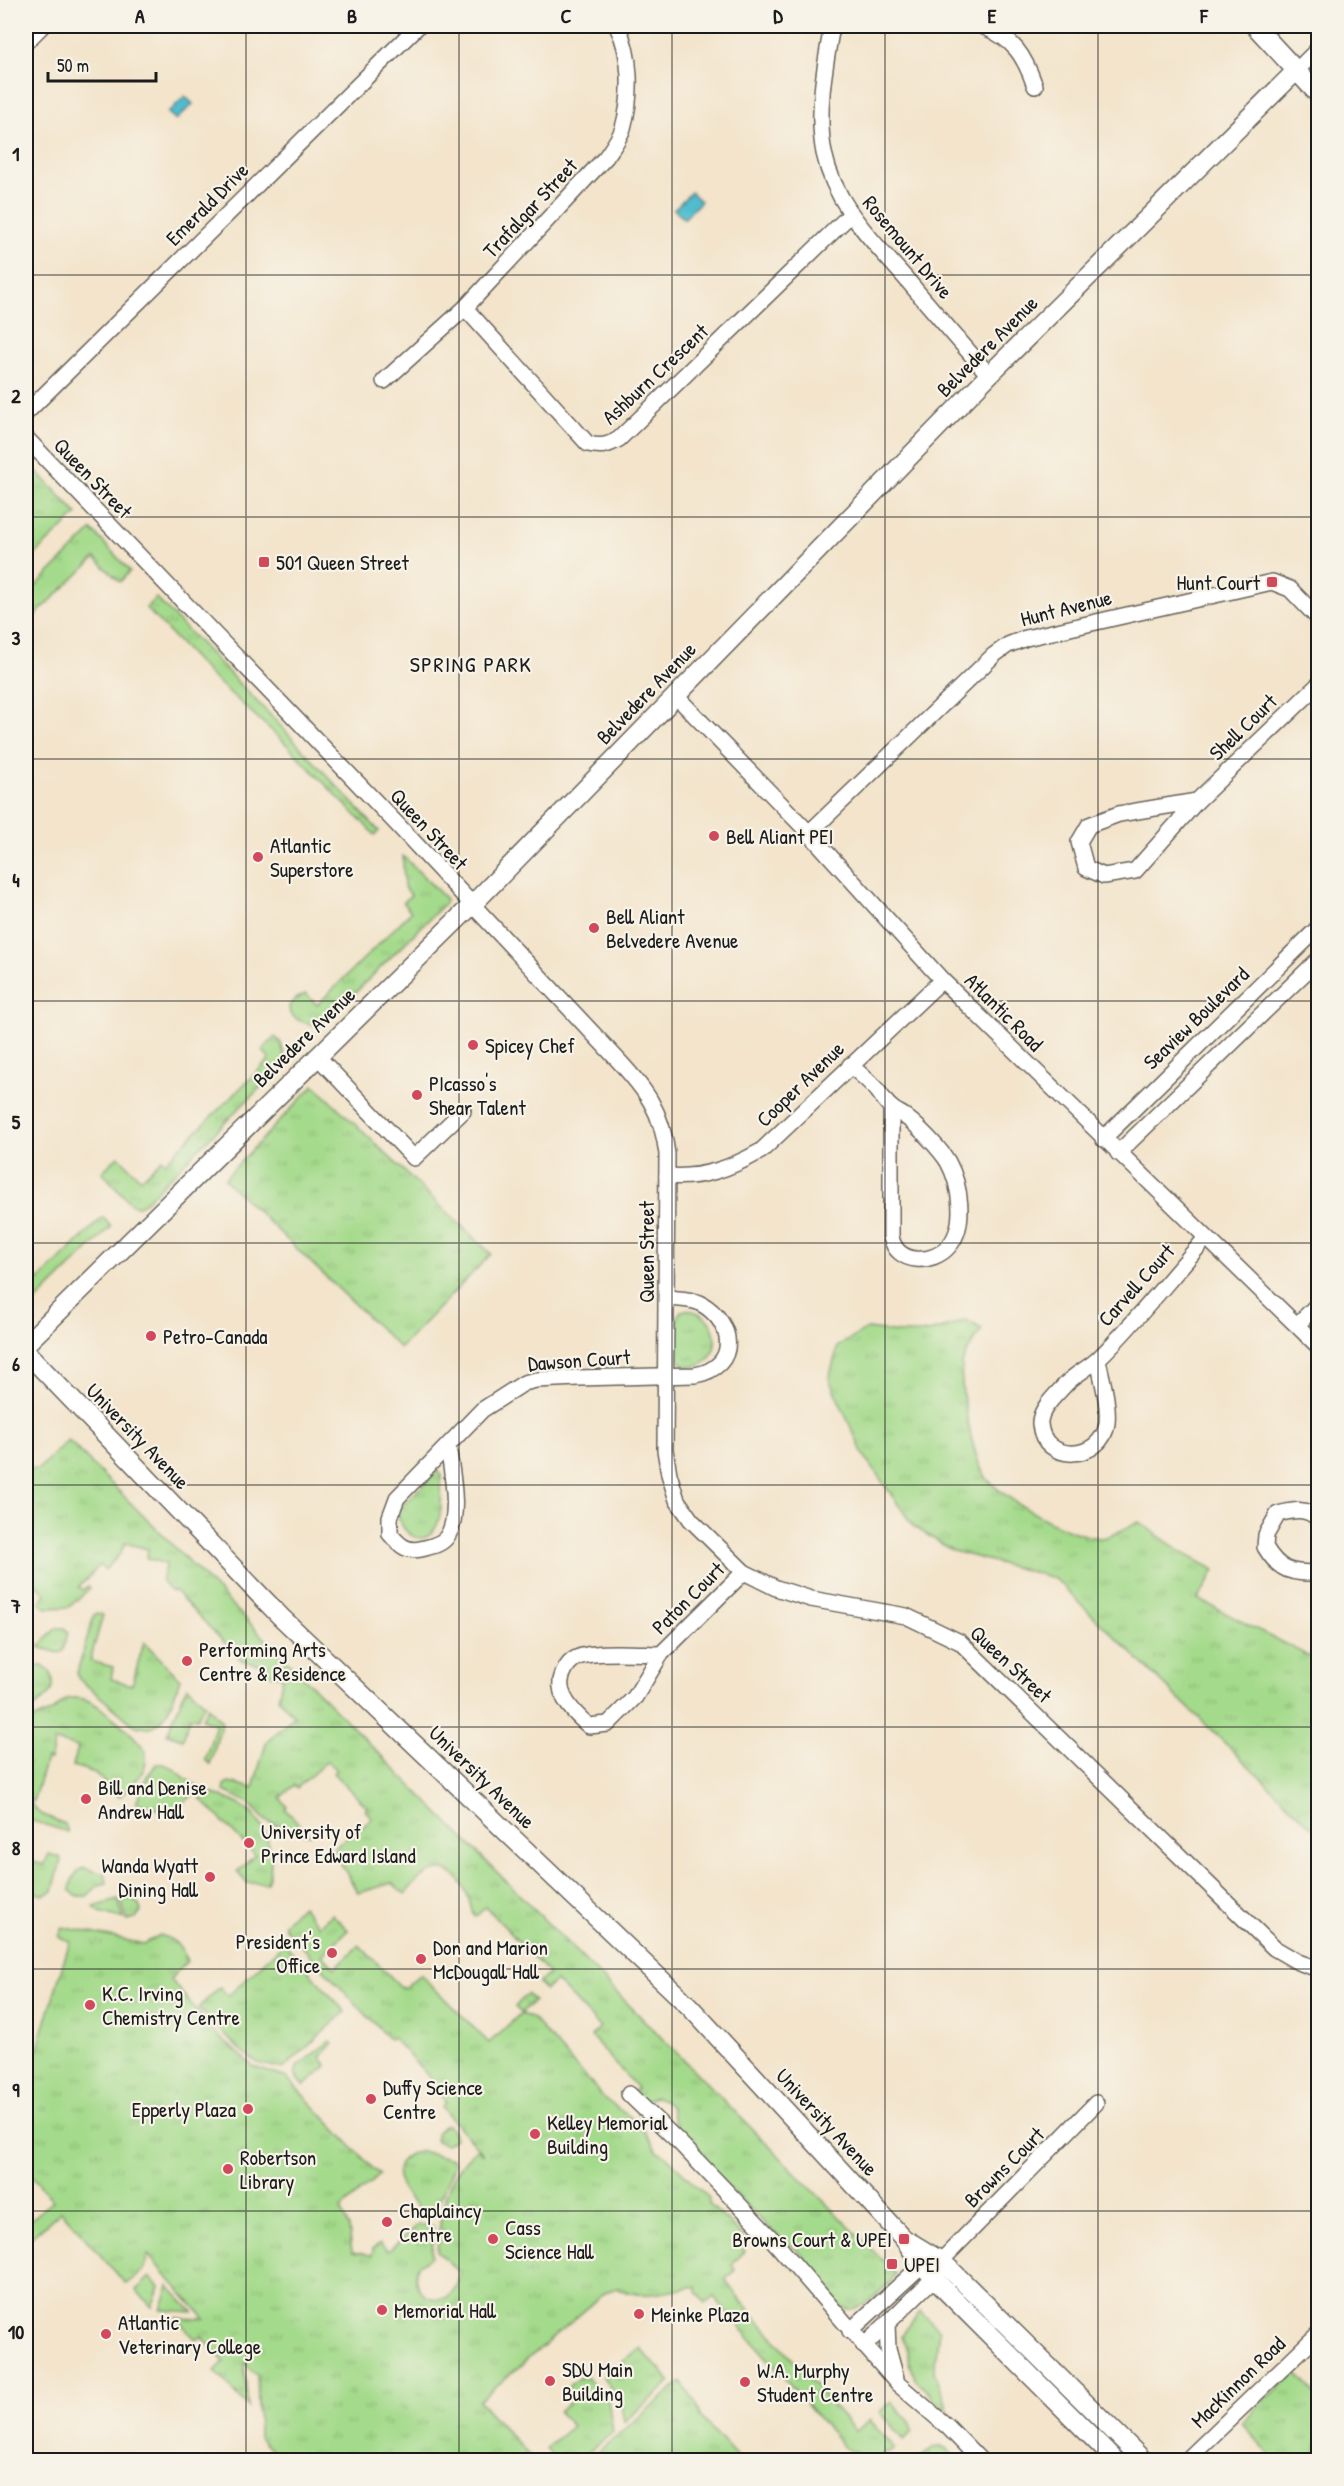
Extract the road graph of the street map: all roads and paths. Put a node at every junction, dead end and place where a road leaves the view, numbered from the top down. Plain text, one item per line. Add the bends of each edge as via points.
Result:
1 (42, 26) edge
2 (418, 26) edge
3 (617, 26) edge
4 (832, 26) edge
5 (982, 26) edge
6 (1255, 26) edge
7 (26, 42) edge
8 (1318, 50) edge
9 (1296, 70) junction
10 (1035, 86) dead end
11 (1318, 94) edge
12 (850, 215) junction
13 (465, 308) junction
14 (989, 375) junction
15 (384, 381) dead end
16 (26, 413) edge
17 (26, 438) edge
18 (1318, 618) edge
19 (1318, 685) edge
20 (675, 695) junction
21 (1197, 801) junction
22 (809, 833) junction
23 (472, 905) junction
24 (1318, 928) edge
25 (1318, 960) edge
26 (942, 980) junction
27 (317, 1056) junction
28 (850, 1065) junction
29 (891, 1108) junction
30 (463, 1111) dead end
31 (1103, 1139) junction
32 (1118, 1153) junction
33 (667, 1176) junction
34 (1206, 1238) junction
35 (668, 1298) junction
36 (1318, 1304) edge
37 (1297, 1325) junction
38 (26, 1344) edge
39 (1318, 1346) edge
40 (26, 1352) edge
41 (1098, 1360) junction
42 (664, 1376) junction
43 (448, 1446) junction
44 (1318, 1519) edge
45 (744, 1572) junction
46 (1318, 1574) edge
47 (661, 1654) junction
48 (1318, 1969) edge
49 (629, 2094) dead end
50 (1096, 2103) dead end
51 (904, 2239) junction
52 (941, 2261) junction
53 (928, 2271) junction
54 (887, 2324) junction
55 (850, 2331) junction
56 (1318, 2334) edge
57 (864, 2346) junction
58 (898, 2384) junction
59 (980, 2460) edge
60 (1115, 2460) edge
61 (1143, 2460) edge
62 (1187, 2460) edge

1 - 7 street
2 - 16 street, Emerald Drive
3 - 13 street, Trafalgar Street via 628,62 623,130 606,158
4 - 12 street, Rosemount Drive via 822,119 824,151 831,177
5 - 10 street via 1007,37 1026,61
6 - 9 main road
8 - 9 street
9 - 11 main road
9 - 14 main road, Belvedere Avenue
12 - 13 street, Ashburn Crescent via 608,446 588,444
12 - 14 street, Rosemount Drive
13 - 15 street, Trafalgar Street
14 - 20 main road, Belvedere Avenue
17 - 23 street, Queen Street
18 - 22 street, Hunt Avenue via 1290,589 1272,582 1008,645
19 - 21 street, Shell Court
20 - 22 street, Atlantic Road
20 - 23 main road, Belvedere Avenue
21 - 21 street, Shell Court via 1119,814 1089,825 1079,842 1086,868 1104,876 1135,871
22 - 26 street, Atlantic Road
23 - 27 main road, Belvedere Avenue
23 - 33 street, Queen Street via 637,1081 655,1106 664,1132
24 - 31 street, Seaview Boulevard
25 - 32 street, Seaview Boulevard
26 - 28 street, Cooper Avenue
26 - 31 street, Atlantic Road
27 - 30 street via 414,1158
27 - 38 main road, Belvedere Avenue
28 - 29 street
28 - 33 street, Cooper Avenue via 760,1151 705,1174 690,1178
29 - 29 street via 893,1245 910,1258 936,1257 949,1246 958,1225 956,1181 947,1161 909,1119
31 - 32 street, Atlantic Road
32 - 34 street, Atlantic Road
33 - 35 street, Queen Street
34 - 37 street, Atlantic Road
34 - 41 street, Carvell Court
35 - 42 street, Queen Street
35 - 42 street, Dawson Court via 698,1302 712,1312 726,1330 728,1344 724,1360 710,1373
36 - 37 street
37 - 39 street, Atlantic Road
40 - 51 main road, University Avenue via 281,1617 690,2007
41 - 41 street, Carvell Court via 1072,1377 1049,1402 1040,1419 1041,1435 1053,1448 1068,1454 1084,1453 1100,1442 1107,1425 1107,1405
42 - 43 street, Dawson Court via 524,1383 482,1410
42 - 45 street, Queen Street via 665,1450 677,1500 691,1520
43 - 43 street, Dawson Court via 397,1498 390,1517 390,1534 406,1550 439,1544 453,1523 454,1491
44 - 46 street via 1313,1513 1296,1509 1278,1514 1270,1524 1265,1547 1282,1568
45 - 47 street, Paton Court
45 - 48 street, Queen Street via 811,1599 906,1616 960,1642 1274,1948
47 - 47 street, Paton Court via 590,1654 574,1658 563,1671 560,1685 573,1712 589,1726 608,1724 635,1696
49 - 55 street via 772,2239
50 - 52 street, Browns Court
51 - 52 main road, University Avenue
51 - 53 main road, University Avenue
52 - 53 street
52 - 61 main road, University Avenue
53 - 54 street
53 - 55 street
53 - 60 main road, University Avenue
54 - 57 street
54 - 58 street via 888,2349
55 - 57 street
56 - 62 street, MacKinnon Road
57 - 58 street
58 - 59 street

